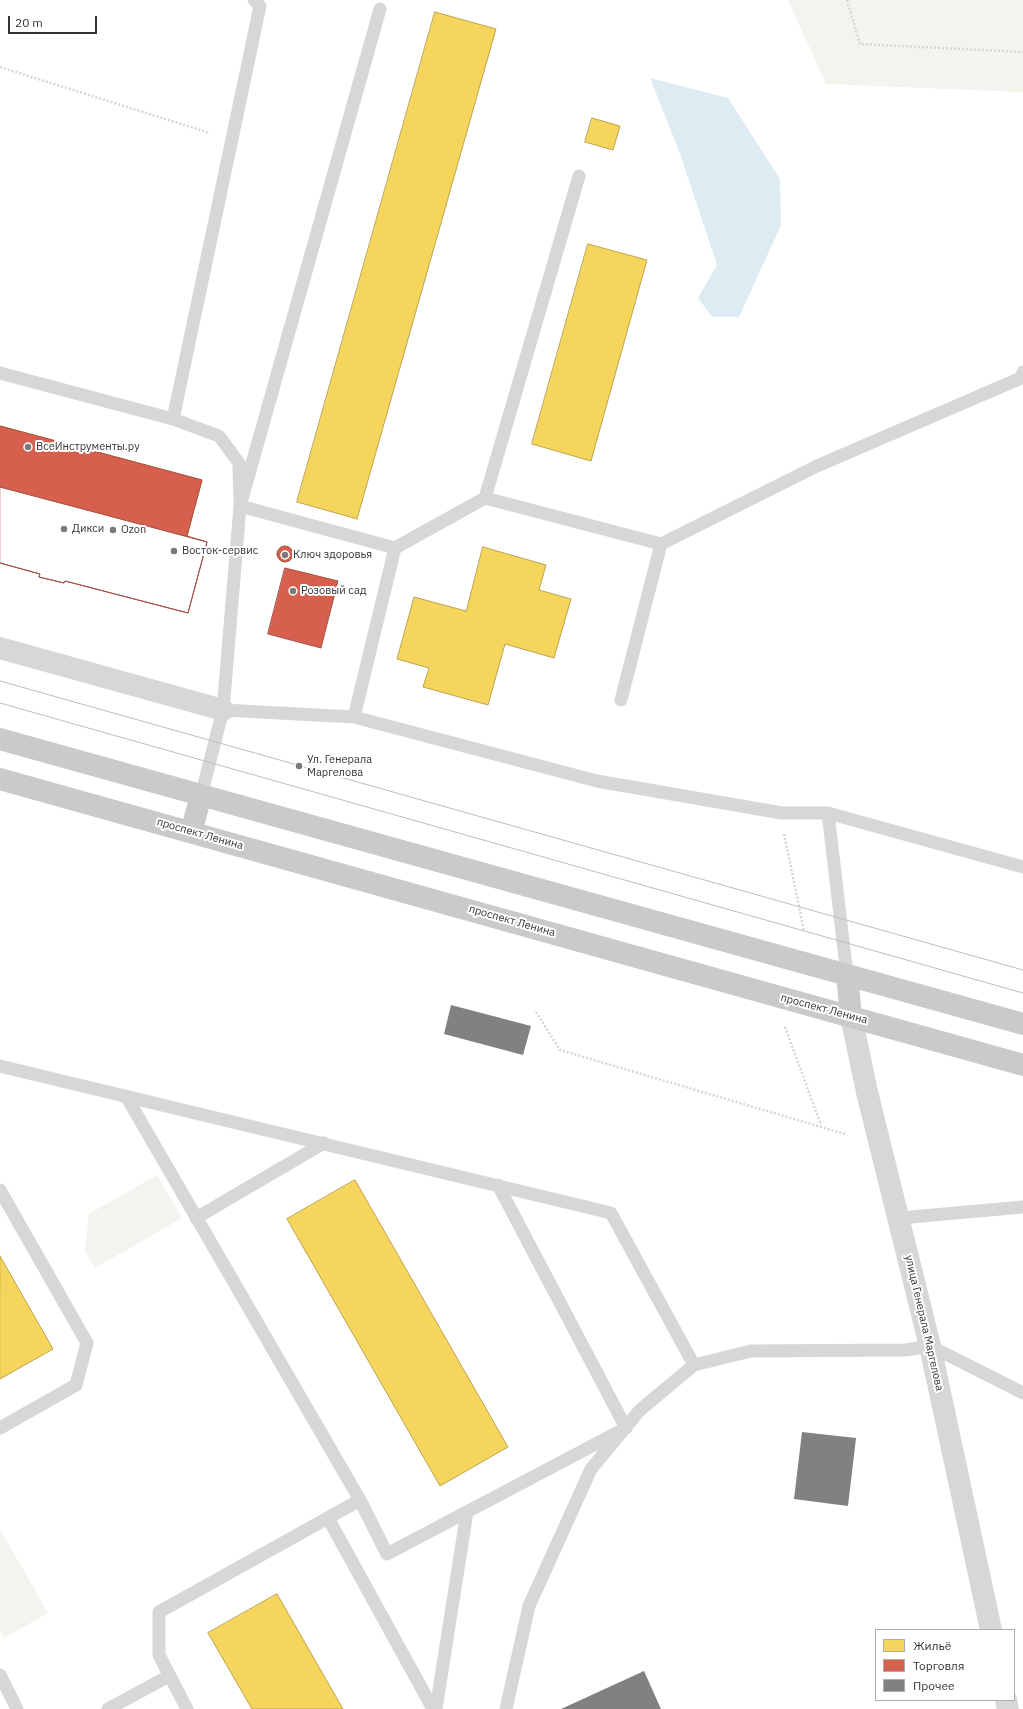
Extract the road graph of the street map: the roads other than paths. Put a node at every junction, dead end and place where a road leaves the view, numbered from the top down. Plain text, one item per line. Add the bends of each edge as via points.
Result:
1 (254, 0) edge
2 (380, 9) dead end
3 (579, 176) dead end
4 (1023, 372) edge
5 (0, 373) edge
6 (173, 419) junction
7 (485, 498) junction
8 (240, 506) junction
9 (661, 544) junction
10 (395, 548) junction
11 (0, 648) edge
12 (621, 700) dead end
13 (223, 710) junction
14 (354, 717) junction
15 (0, 739) edge
16 (0, 779) edge
17 (201, 796) junction
18 (828, 812) junction
19 (191, 832) junction
20 (1023, 867) edge
21 (847, 975) junction
22 (851, 1016) junction
23 (1023, 1024) edge
24 (1023, 1065) edge
25 (0, 1066) edge
26 (126, 1096) junction
27 (324, 1143) junction
28 (498, 1185) junction
29 (0, 1190) edge
30 (1023, 1207) edge
31 (196, 1218) junction
32 (900, 1218) junction
33 (930, 1346) junction
34 (694, 1365) junction
35 (1023, 1393) edge
36 (0, 1428) edge
37 (626, 1428) junction
38 (360, 1500) junction
39 (467, 1512) junction
40 (328, 1518) junction
41 (991, 1629) edge
42 (0, 1675) edge
43 (169, 1676) junction
44 (17, 1709) edge
45 (108, 1709) edge
46 (187, 1709) edge
47 (433, 1709) edge
48 (436, 1709) edge
49 (506, 1709) edge

1 - 6 lane via 260,6
2 - 8 lane
3 - 7 lane
4 - 9 lane via 1021,378 817,466
5 - 6 lane
6 - 8 lane via 219,436 239,463
7 - 9 lane
7 - 10 lane
8 - 10 lane
8 - 13 lane
9 - 12 lane
10 - 14 lane
11 - 13 street
13 - 14 lane
13 - 17 lane
14 - 18 lane via 597,781 782,813
15 - 17 main road
16 - 19 main road, проспект Ленина
17 - 19 main road
17 - 21 main road
18 - 20 lane
18 - 21 lane
19 - 22 main road, проспект Ленина
21 - 22 main road
21 - 23 main road
22 - 24 main road, проспект Ленина
22 - 32 street, улица Генерала Маргелова via 867,1092
25 - 26 lane
26 - 27 lane
26 - 31 lane
27 - 28 lane
27 - 31 lane
28 - 34 lane via 611,1213
28 - 37 lane
29 - 36 lane via 87,1343 76,1385
30 - 32 lane
31 - 38 lane
32 - 33 street, улица Генерала Маргелова
33 - 34 lane via 906,1350 751,1352
33 - 35 lane
33 - 41 street, улица Генерала Маргелова
34 - 37 lane via 640,1410
37 - 39 lane
37 - 49 lane via 591,1469 529,1606
38 - 39 lane via 386,1554
38 - 40 lane
39 - 48 lane
40 - 43 lane via 159,1612 158,1655
40 - 47 lane
42 - 44 lane
43 - 45 lane
43 - 46 lane

